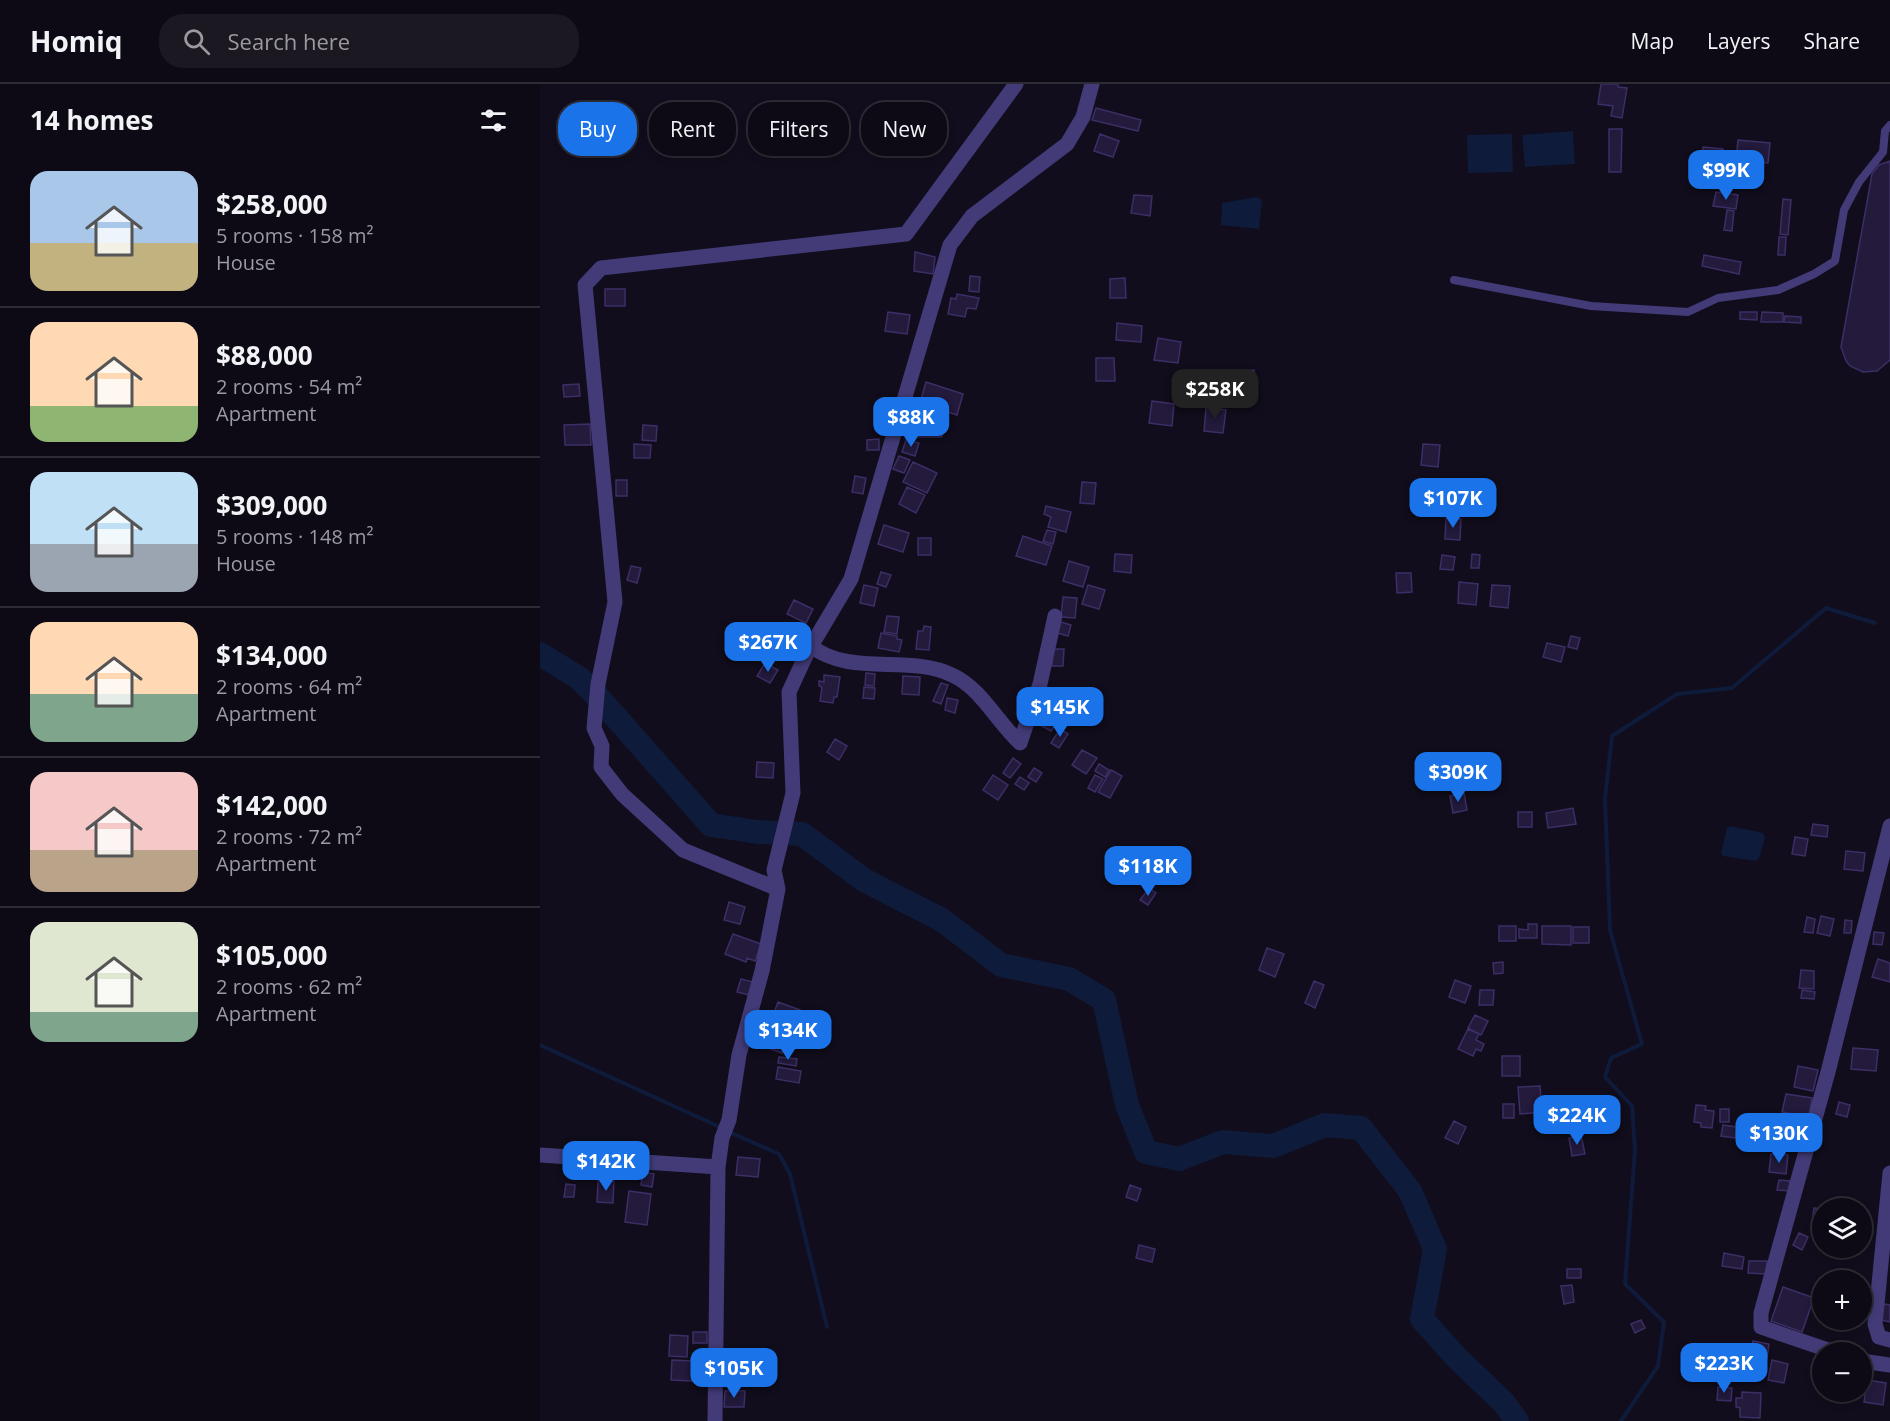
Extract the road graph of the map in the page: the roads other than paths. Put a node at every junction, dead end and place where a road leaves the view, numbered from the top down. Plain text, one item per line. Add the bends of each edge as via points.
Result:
1 (1016, 84) edge
2 (1092, 84) edge
3 (1890, 124) edge
4 (1454, 280) dead end
5 (1055, 616) dead end
6 (811, 646) junction
7 (1890, 826) edge
8 (778, 889) junction
9 (540, 1155) edge
10 (718, 1167) junction
11 (1890, 1173) edge
12 (1890, 1340) edge
13 (1812, 1344) edge
14 (1872, 1362) edge
15 (1890, 1365) edge
16 (715, 1421) edge

1 - 8 street via 906,234 601,268 585,285 615,602 598,684 594,728 602,746 601,767 622,794 683,850
2 - 6 street via 1083,117 1067,144 972,216 950,245 851,579
3 - 4 lane via 1885,131 1883,152 1859,182 1844,210 1835,261 1778,290 1718,298 1688,312 1591,306
5 - 6 street via 1040,684 1020,743 975,691 955,676 935,668 824,656
6 - 8 street via 789,692 793,793 774,870
7 - 13 street via 1828,1072 1761,1313 1761,1327
8 - 10 street via 762,971 739,1055
9 - 10 street
10 - 16 street
11 - 12 street via 1875,1324 1879,1337
14 - 15 street

